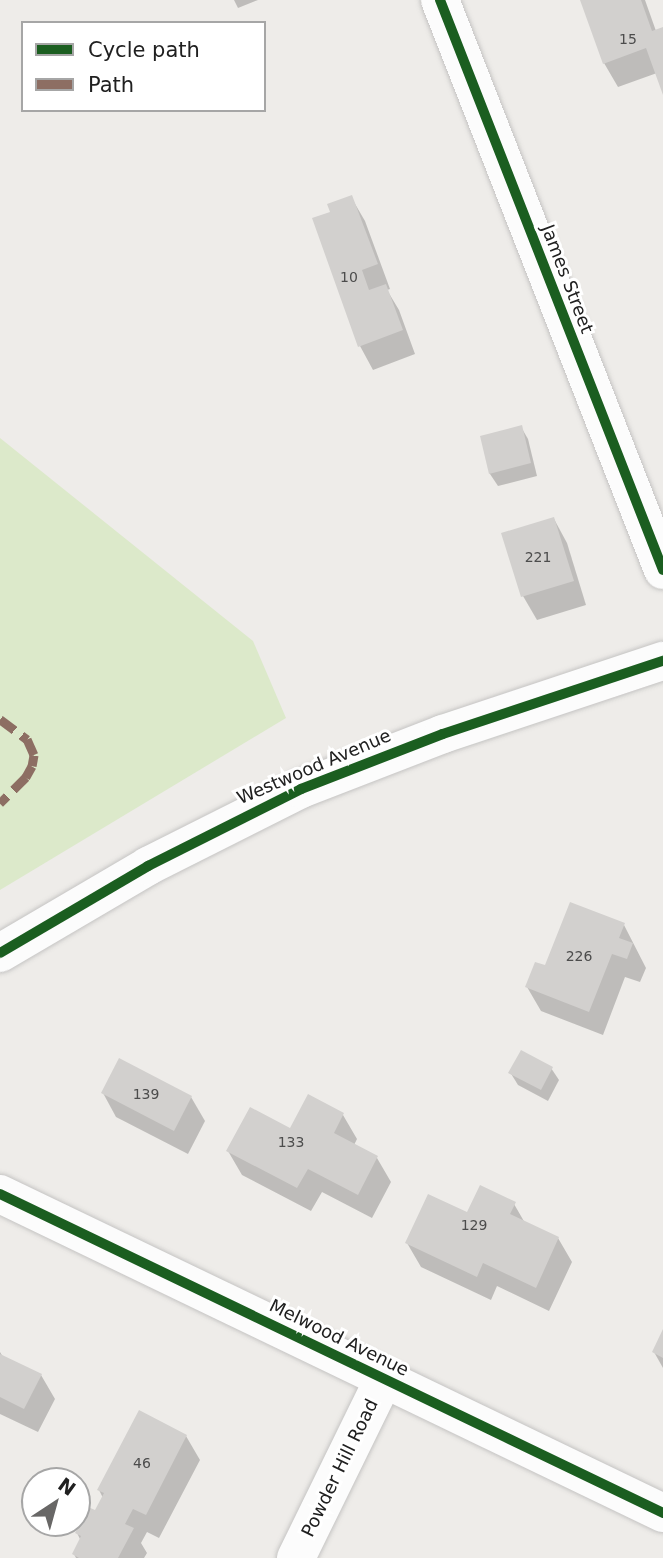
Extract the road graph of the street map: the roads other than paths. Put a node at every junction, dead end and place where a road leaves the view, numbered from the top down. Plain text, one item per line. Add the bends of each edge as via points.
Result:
1 (440, 0) edge
2 (663, 570) edge
3 (663, 661) edge
4 (0, 953) edge
5 (0, 1195) edge
6 (384, 1378) junction
7 (663, 1513) edge
8 (296, 1558) edge

1 - 2 street, James Street
3 - 4 street, Westwood Avenue via 443,734 301,789 148,866
5 - 6 street, Melwood Avenue
6 - 7 street, Melwood Avenue
6 - 8 street, Powder Hill Road

